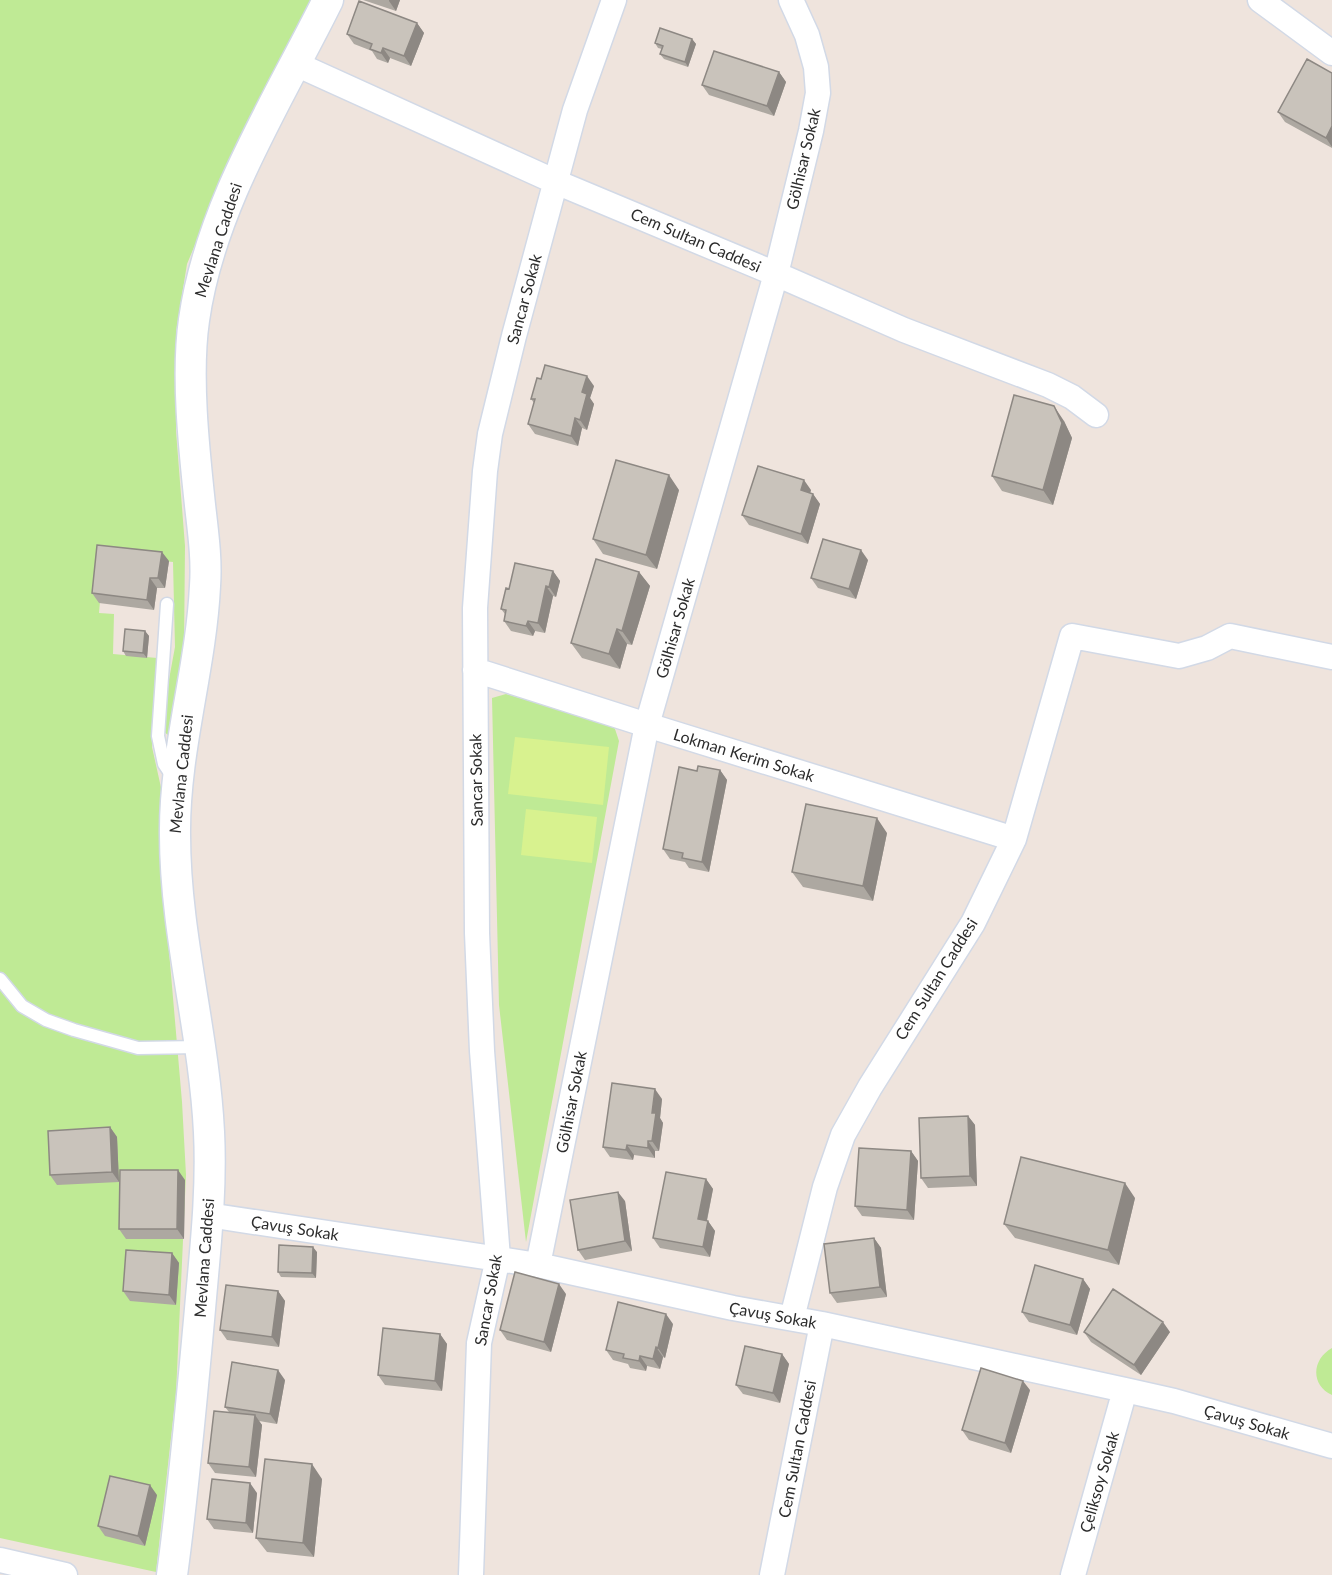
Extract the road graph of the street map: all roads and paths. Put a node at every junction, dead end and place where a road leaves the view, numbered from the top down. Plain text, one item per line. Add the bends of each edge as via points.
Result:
1 (328, 0) edge
2 (614, 0) edge
3 (791, 0) edge
4 (1260, 0) edge
5 (1332, 53) edge
6 (296, 64) junction
7 (556, 182) junction
8 (776, 274) junction
9 (1096, 415) dead end
10 (167, 604) dead end
11 (1332, 657) edge
12 (475, 670) junction
13 (647, 725) junction
14 (178, 784) junction
15 (1014, 839) junction
16 (0, 979) edge
17 (199, 1047) junction
18 (208, 1215) junction
19 (498, 1258) junction
20 (538, 1265) junction
21 (792, 1318) junction
22 (822, 1324) junction
23 (1125, 1390) junction
24 (1332, 1446) edge
25 (0, 1560) edge
26 (65, 1575) edge
27 (172, 1575) edge
28 (471, 1575) edge
29 (772, 1575) edge
30 (1073, 1575) edge

1 - 6 street, Mevlana Caddesi
2 - 7 street, Sancar Sokak via 575,110
3 - 8 street, Gölhisar Sokak via 807,35 818,93
4 - 5 street
6 - 7 street, Cem Sultan Caddesi
6 - 14 street, Mevlana Caddesi via 238,176 206,266 194,321 193,416 205,583
7 - 8 street, Cem Sultan Caddesi
7 - 12 street, Sancar Sokak via 490,434 475,608
8 - 9 street, Cem Sultan Caddesi via 904,330 1048,385
8 - 13 street, Gölhisar Sokak
10 - 14 lane via 158,736 164,764
11 - 15 street, Cem Sultan Caddesi via 1230,636 1179,656 1072,636
12 - 13 street, Lokman Kerim Sokak
12 - 19 street, Sancar Sokak via 477,933
13 - 15 street, Lokman Kerim Sokak
13 - 20 street, Gölhisar Sokak
14 - 17 street, Mevlana Caddesi via 175,854
15 - 21 street, Cem Sultan Caddesi via 973,923 870,1086 843,1136 825,1187
16 - 17 lane via 22,1006 74,1030 138,1048
17 - 18 street, Mevlana Caddesi via 209,1137
18 - 19 street, Çavuş Sokak
18 - 27 street, Mevlana Caddesi
19 - 20 street, Çavuş Sokak
19 - 28 street, Sancar Sokak via 479,1343
20 - 21 street, Çavuş Sokak
21 - 22 street, Çavuş Sokak
22 - 23 street, Çavuş Sokak
22 - 29 street, Cem Sultan Caddesi
23 - 24 street, Çavuş Sokak
23 - 30 street, Çeliksoy Sokak
25 - 26 street

